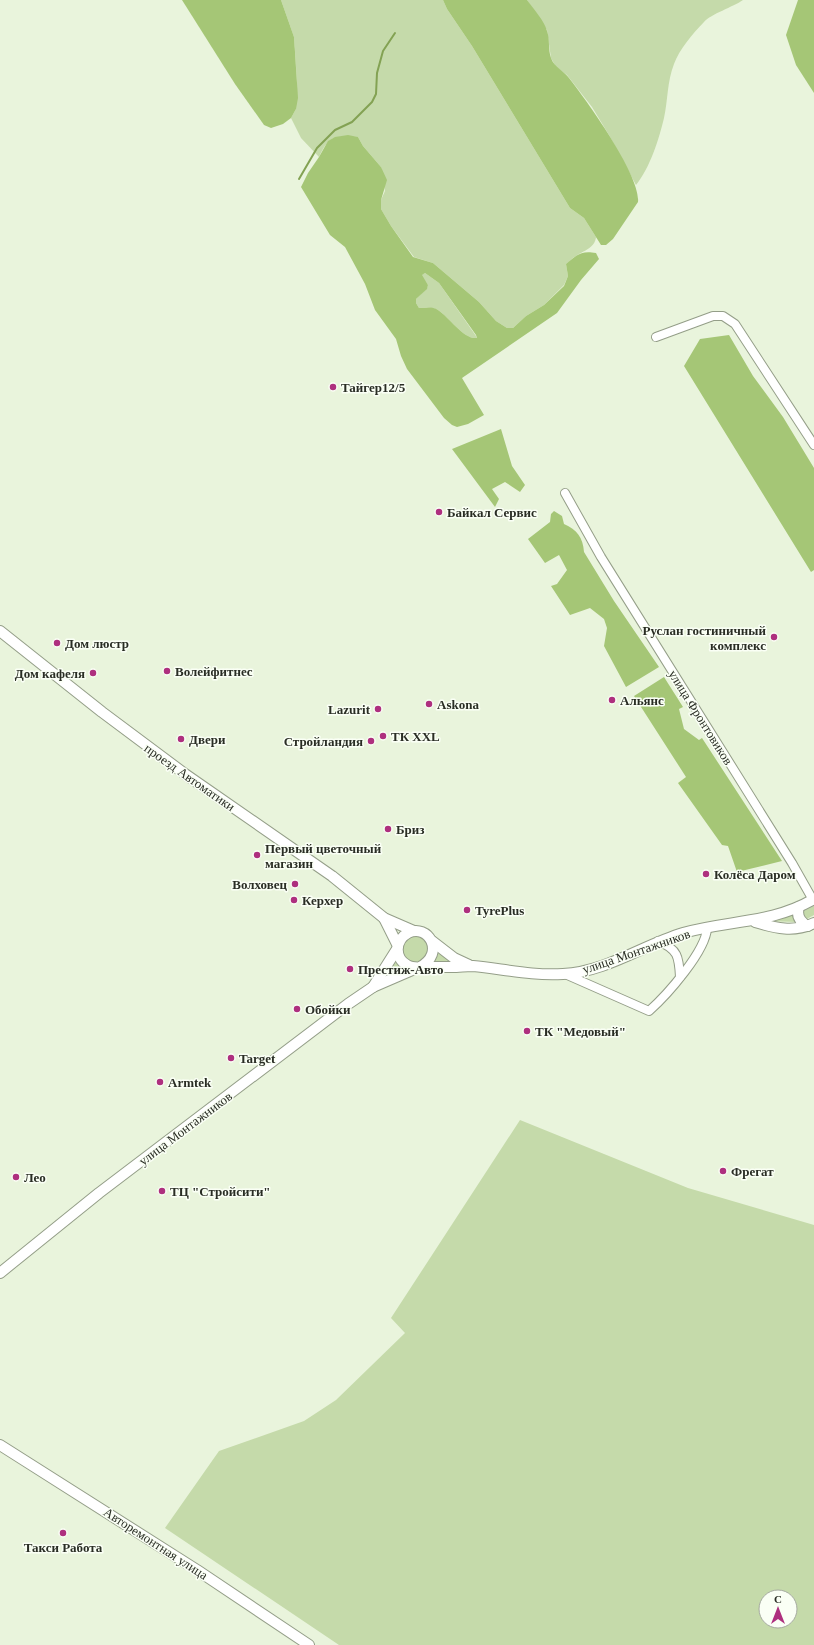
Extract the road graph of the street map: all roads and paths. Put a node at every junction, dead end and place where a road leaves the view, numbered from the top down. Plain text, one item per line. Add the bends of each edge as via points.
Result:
1 (656, 337) dead end
2 (814, 445) edge
3 (565, 493) dead end
4 (0, 631) edge
5 (810, 886) edge
6 (814, 899) edge
7 (800, 907) junction
8 (384, 918) junction
9 (753, 921) junction
10 (811, 925) edge
11 (707, 928) junction
12 (414, 931) junction
13 (432, 941) junction
14 (658, 941) junction
15 (397, 948) junction
16 (471, 966) junction
17 (419, 967) junction
18 (565, 974) junction
19 (680, 977) junction
20 (373, 987) junction
21 (0, 1273) edge
22 (0, 1445) edge
23 (309, 1645) edge

1 - 2 street via 713,316 723,316 735,324
3 - 5 street, улица Фронтовиков via 601,557 784,849
4 - 8 main road, проезд Автоматики via 148,747 332,876
5 - 6 street, улица Фронтовиков
6 - 7 main road, улица Монтажников
7 - 9 main road, улица Монтажников
7 - 10 main road via 799,918
8 - 12 main road, проезд Автоматики
8 - 15 main road, проезд Автоматики
9 - 10 main road, улица Монтажников via 787,929
9 - 11 main road, улица Монтажников
11 - 14 main road, улица Монтажников
11 - 19 street via 705,941
12 - 13 main road via 424,934
12 - 15 main road via 403,936
13 - 16 main road, улица Монтажников via 454,958
13 - 17 main road via 432,957 428,963
14 - 18 main road, улица Монтажников via 601,966
14 - 19 street via 670,946 678,956
15 - 17 main road via 401,960 406,965
15 - 20 main road, улица Монтажников
16 - 17 main road, улица Монтажников
16 - 18 main road, улица Монтажников
17 - 20 main road, улица Монтажников
18 - 19 street via 649,1010
20 - 21 main road, улица Монтажников via 105,1189
22 - 23 main road, Авторемонтная улица via 197,1570

